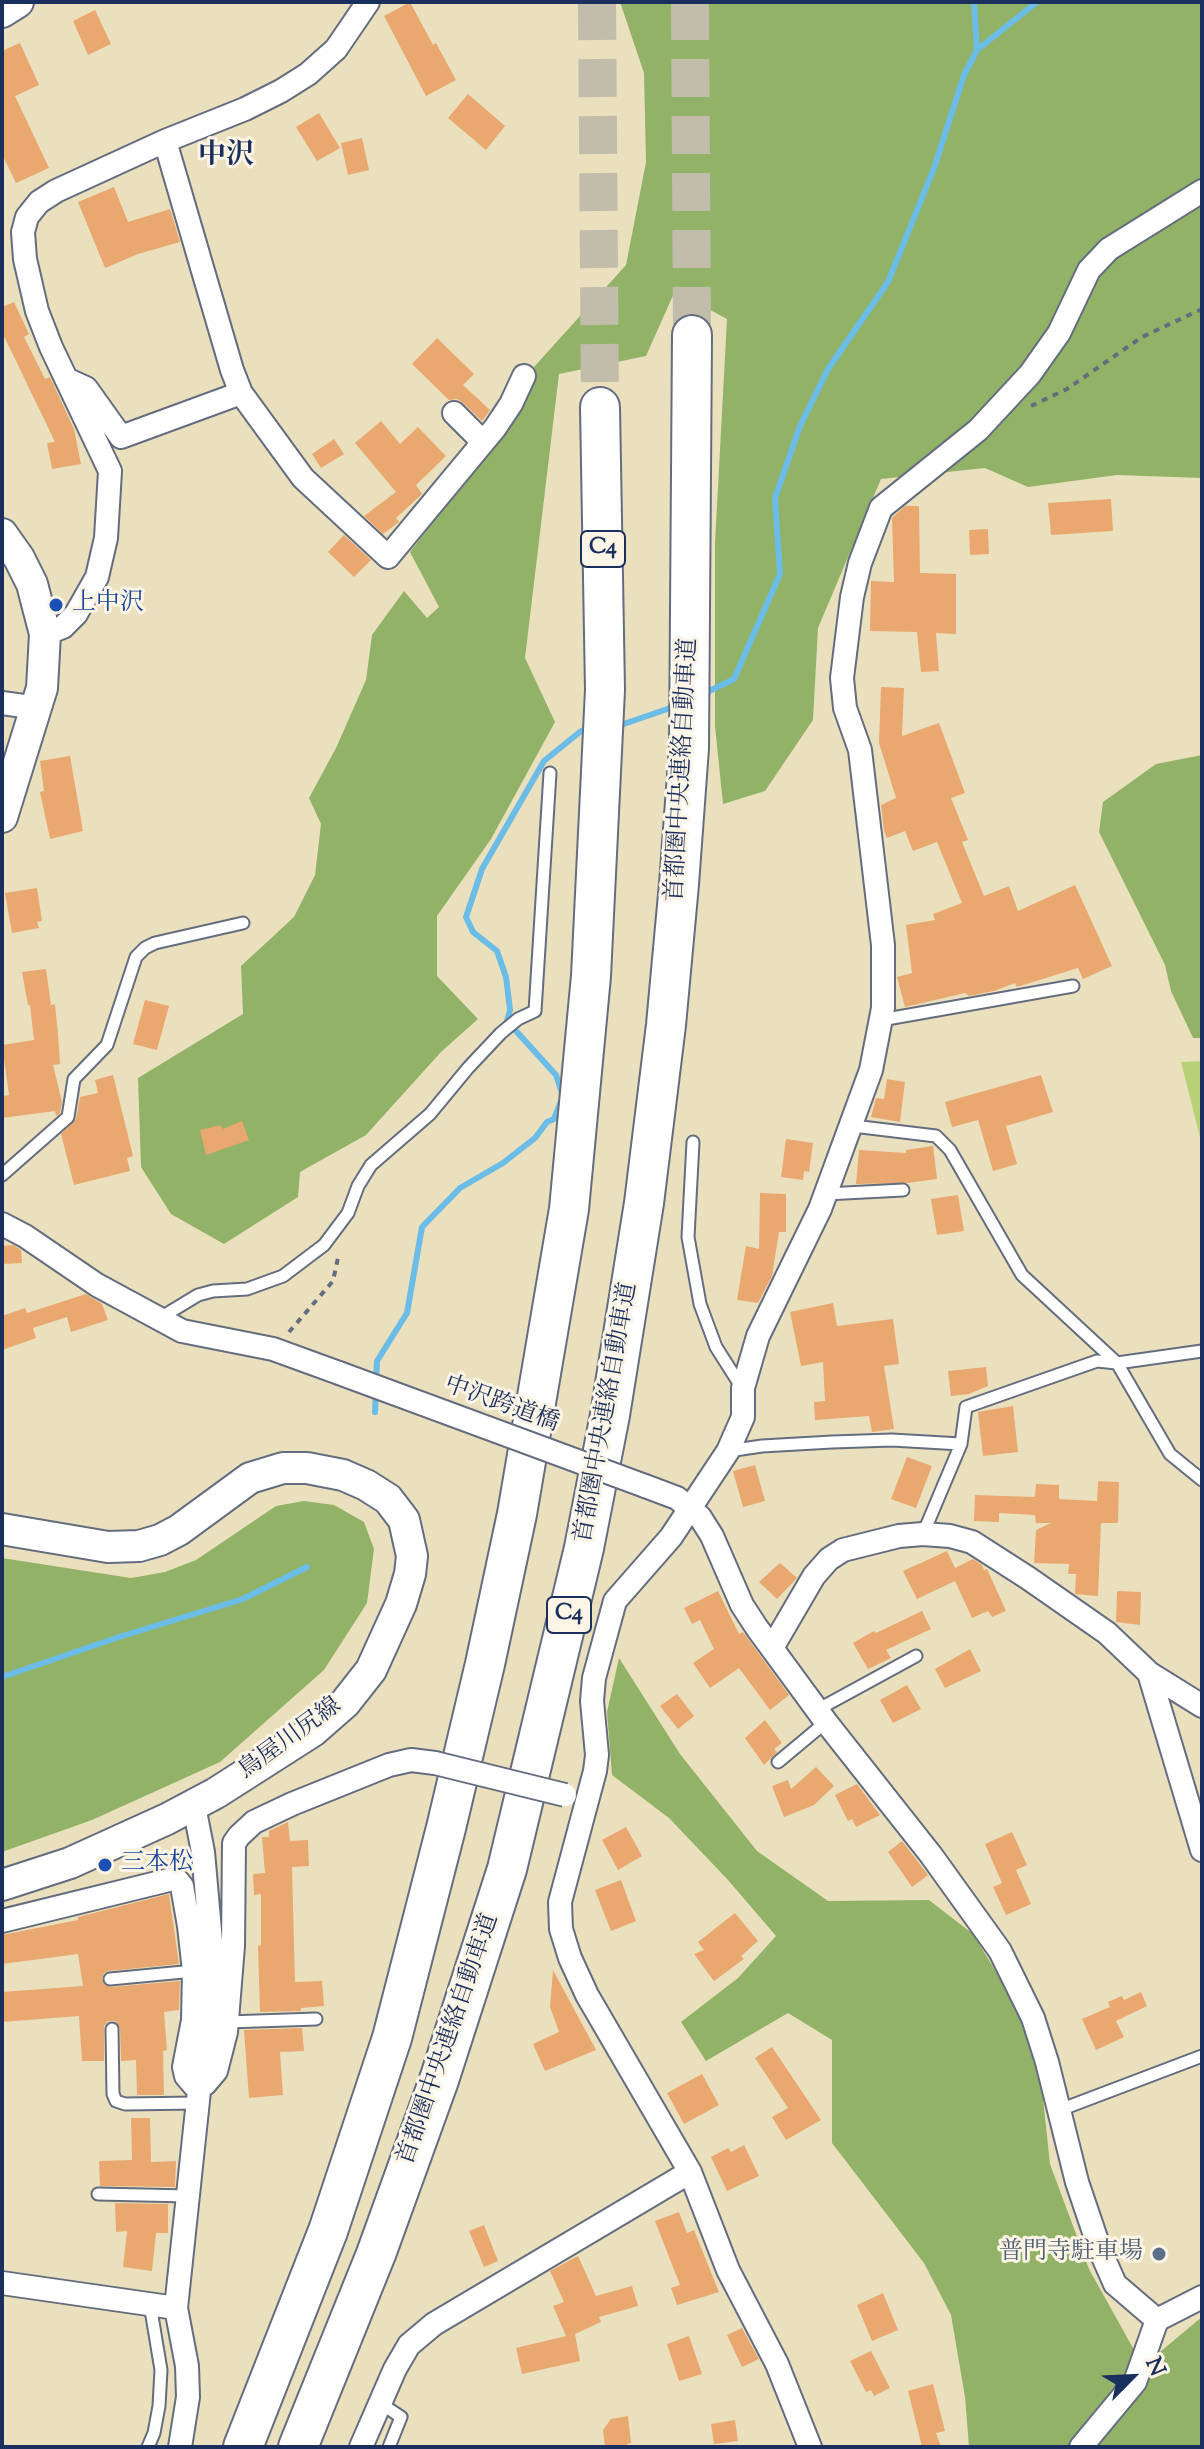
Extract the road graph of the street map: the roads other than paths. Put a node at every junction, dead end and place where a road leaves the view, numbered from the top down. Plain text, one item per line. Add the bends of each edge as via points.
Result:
1 (18, 2) edge
2 (368, 2) edge
3 (2, 12) edge
4 (165, 141) junction
5 (1202, 191) edge
6 (692, 335) tunnel mouth
7 (524, 376) dead end
8 (65, 378) junction
9 (241, 393) junction
10 (600, 407) tunnel mouth
11 (454, 413) dead end
12 (483, 442) junction
13 (2, 534) edge
14 (45, 634) junction
15 (2, 703) edge
16 (38, 708) junction
17 (550, 773) dead end
18 (2, 817) edge
19 (243, 923) dead end
20 (1073, 986) dead end
21 (881, 1020) junction
22 (853, 1126) junction
23 (693, 1142) dead end
24 (2, 1175) edge
25 (903, 1190) dead end
26 (826, 1194) junction
27 (2, 1224) edge
28 (158, 1319) junction
29 (1202, 1351) edge
30 (1117, 1363) junction
31 (743, 1388) junction
32 (961, 1444) junction
33 (728, 1451) junction
34 (1202, 1480) edge
35 (689, 1507) junction
36 (2, 1529) edge
37 (923, 1534) junction
38 (772, 1648) junction
39 (916, 1656) dead end
40 (1149, 1673) junction
41 (1202, 1706) edge
42 (821, 1716) junction
43 (778, 1762) dead end
44 (576, 1799) junction
45 (194, 1806) junction
46 (1202, 1850) edge
47 (2, 1885) edge
48 (2, 1921) edge
49 (194, 1971) junction
50 (110, 1979) dead end
51 (316, 2019) dead end
52 (227, 2022) junction
53 (112, 2029) dead end
54 (1202, 2056) edge
55 (198, 2097) junction
56 (1057, 2111) junction
57 (690, 2172) junction
58 (98, 2194) dead end
59 (188, 2196) junction
60 (2, 2283) edge
61 (1202, 2297) edge
62 (150, 2304) junction
63 (176, 2308) junction
64 (1157, 2320) junction
65 (380, 2403) junction
66 (148, 2447) edge
67 (180, 2447) edge
68 (243, 2447) edge
69 (298, 2447) edge
70 (361, 2447) edge
71 (389, 2447) edge
72 (810, 2447) edge
73 (1081, 2447) edge

1 - 3 main road
2 - 4 street via 336,49 308,74 245,109
4 - 8 street via 56,191 27,217 25,259 37,311
4 - 9 street
5 - 21 street via 1109,249 1089,270 1059,333 1030,374 978,430 881,508 873,527 852,597 842,678 845,708 860,750 878,888
6 - 69 highway, 首都圏中央連絡自動車道 / C4 via 689,748 666,1025 610,1415 584,1548 507,1869 439,2080
7 - 12 street
8 - 9 street via 86,388 121,437
8 - 14 street via 109,465 106,538 88,597 63,627
9 - 12 street via 303,478 388,557
10 - 68 highway, C4 via 605,690 584,1048 569,1209 517,1514 392,2038 328,2231
11 - 12 street
13 - 14 main road via 32,584
14 - 16 main road
15 - 16 street
16 - 18 main road
17 - 28 lane via 535,1011 501,1033 430,1114 371,1165 337,1231 324,1245 283,1276 247,1289 198,1295
19 - 24 lane via 155,943 136,957 107,1045 74,1079 68,1117
20 - 21 lane
21 - 22 street
22 - 26 street
22 - 30 lane via 936,1136 950,1150 1022,1275
23 - 31 lane via 688,1237 700,1304 716,1347
25 - 26 lane
26 - 31 street via 758,1336
27 - 28 street, 中沢跨道橋
28 - 35 street, 中沢跨道橋, bridge via 192,1335 273,1349 677,1498
29 - 30 lane
30 - 32 lane via 1090,1363 966,1407
30 - 34 lane via 1170,1454
31 - 33 street via 743,1417
32 - 33 lane via 862,1441
32 - 37 lane
33 - 35 street
35 - 38 street via 712,1536 742,1605
35 - 44 street via 611,1609 594,1678 597,1755
36 - 45 main road, 鳥屋川尻線 via 83,1544 139,1546 179,1530 250,1478 294,1467 355,1479 398,1510 411,1545 410,1574 365,1680 302,1739
37 - 38 street via 862,1544 829,1559 801,1595
37 - 40 street via 950,1536 990,1552 1107,1633
38 - 42 street
39 - 42 lane
40 - 41 street
40 - 46 street
42 - 43 lane
42 - 56 street via 1000,1951 1033,2018
44 - 52 street, bridge via 411,1760 254,1822 234,1843
44 - 57 street via 560,1902 561,1929 587,1995
45 - 47 main road, 鳥屋川尻線 via 87,1856
45 - 55 street via 214,1975
48 - 49 street via 173,1879 182,1886
49 - 50 lane
49 - 55 street via 193,2020 184,2067
51 - 52 lane
52 - 55 street via 216,2071
53 - 55 lane via 116,2101
54 - 56 lane
55 - 59 street
56 - 64 street via 1115,2284
57 - 65 street via 434,2324 409,2345
57 - 72 street via 728,2270 777,2364
58 - 59 lane
59 - 63 street
60 - 62 street
61 - 64 street
62 - 63 street
62 - 66 lane via 161,2370 159,2406
63 - 67 street via 187,2381
64 - 73 street via 1135,2382
65 - 70 street
65 - 71 lane via 401,2417

